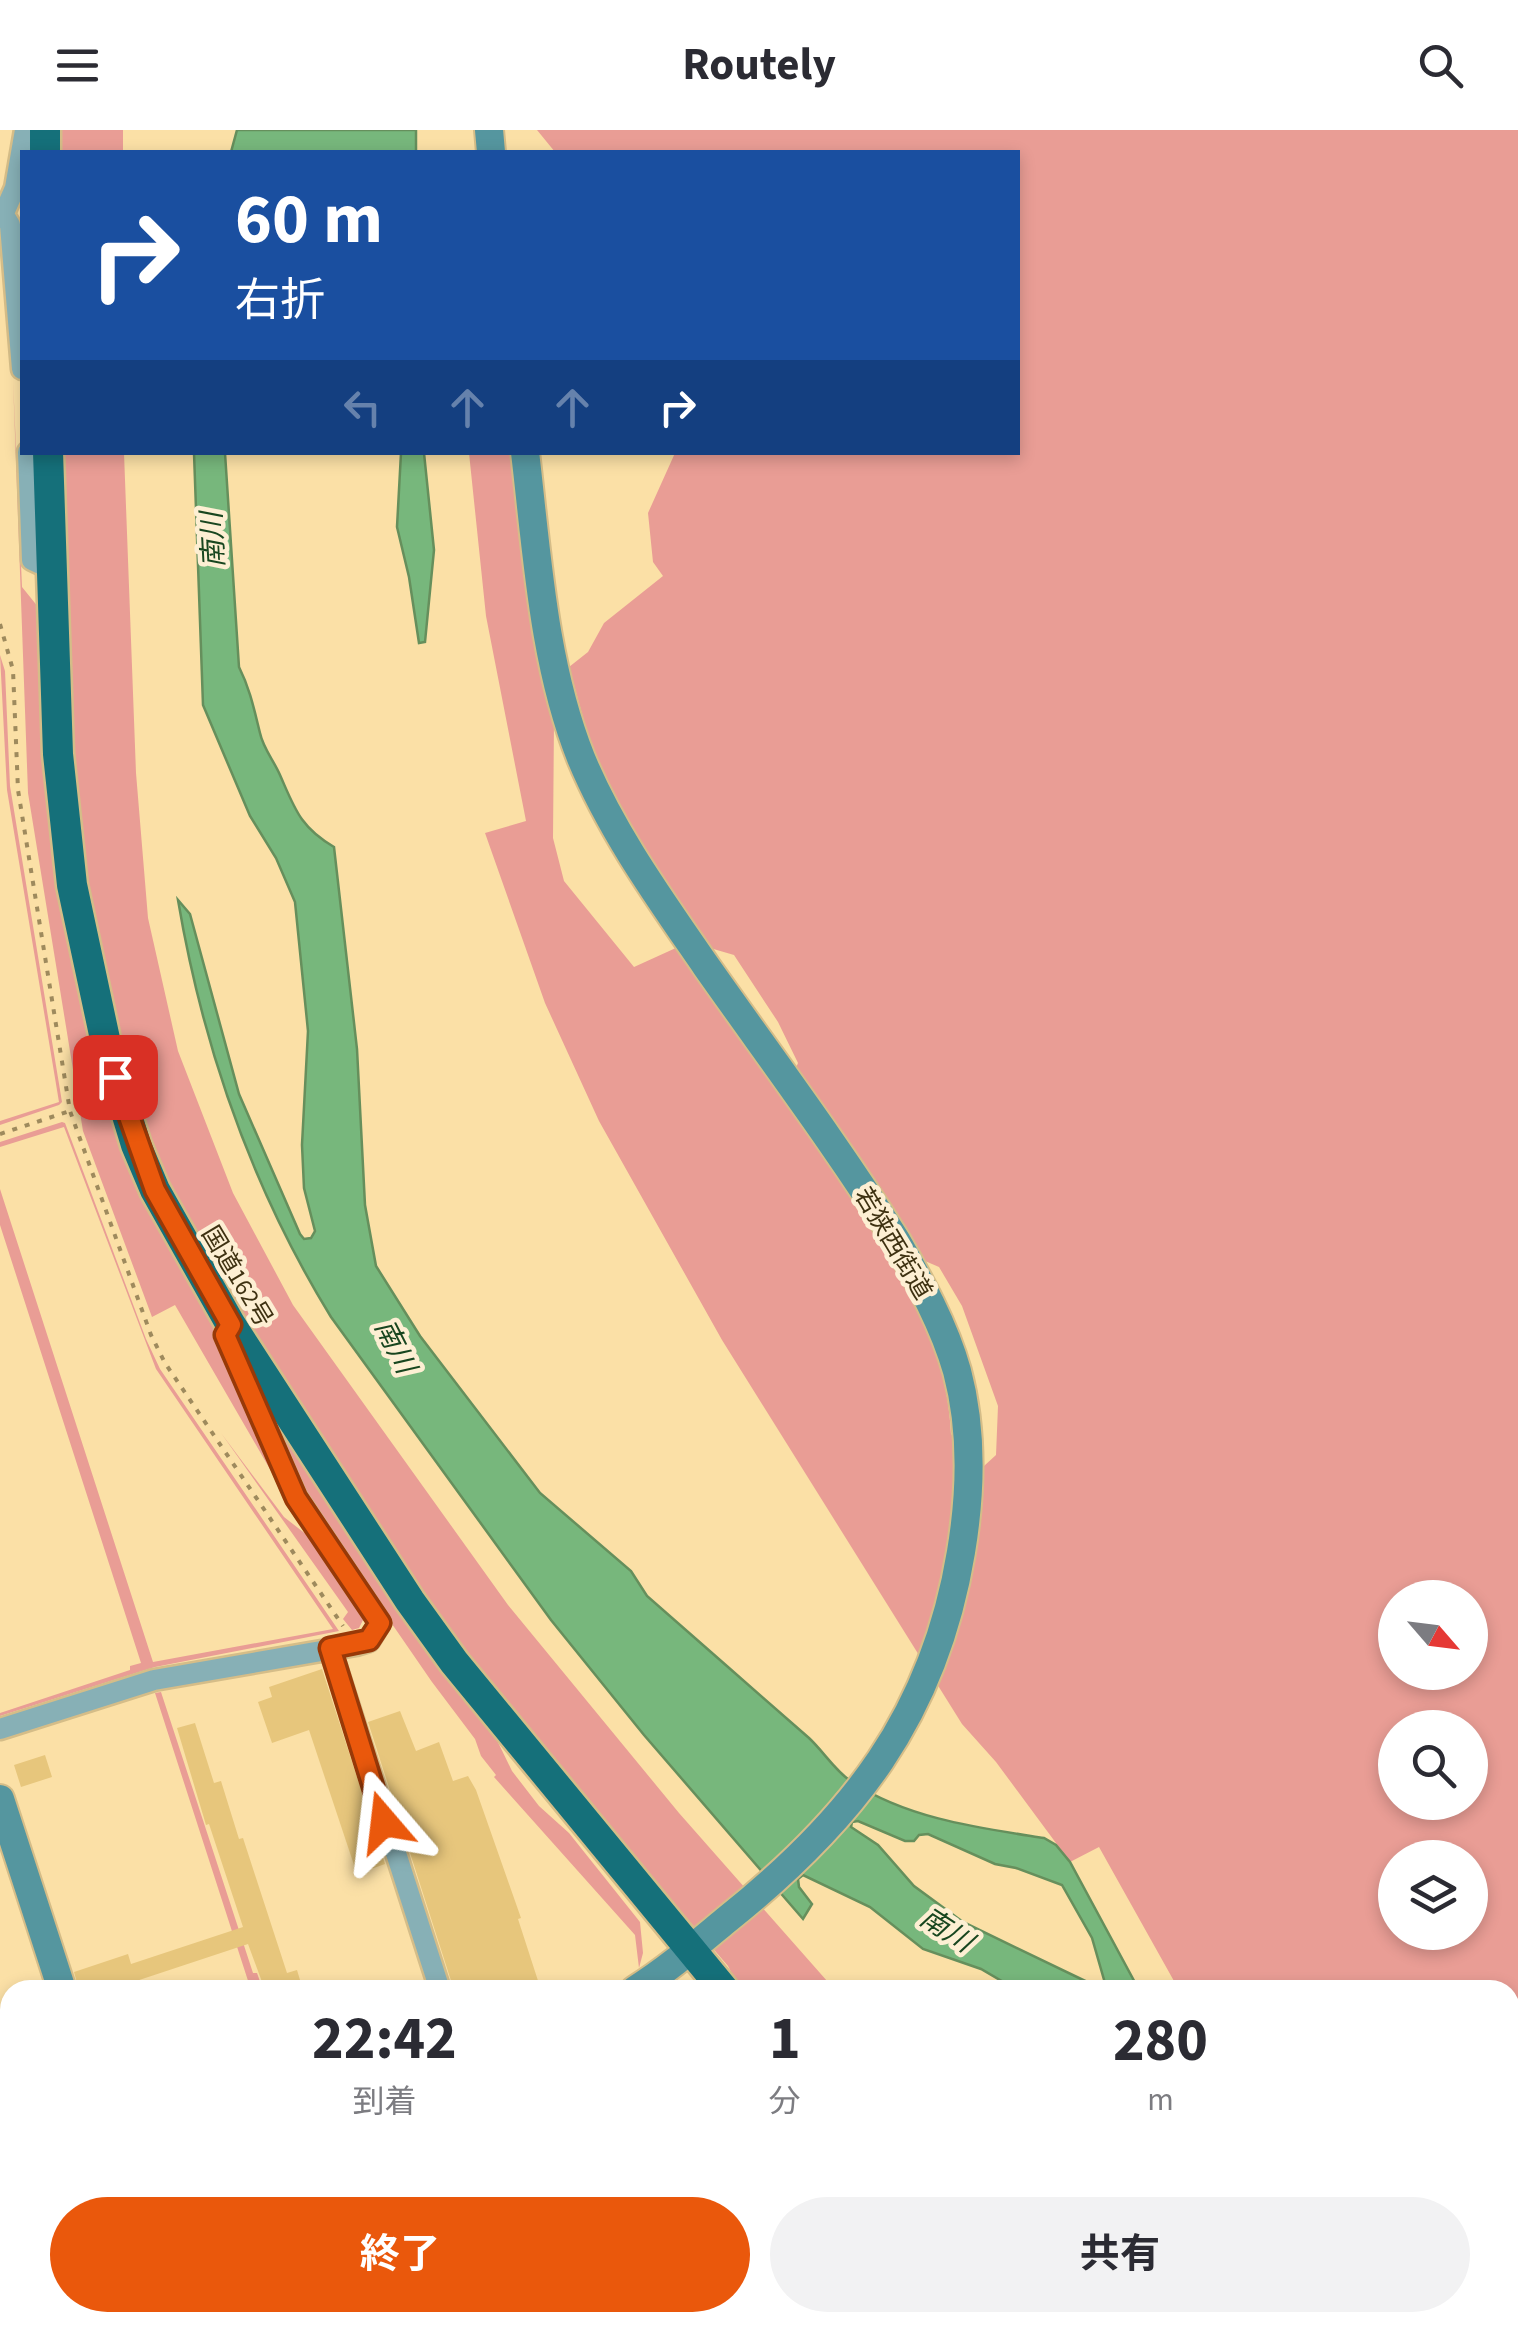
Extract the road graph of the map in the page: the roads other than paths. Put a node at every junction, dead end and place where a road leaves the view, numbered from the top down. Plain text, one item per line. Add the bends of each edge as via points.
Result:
1 (20, 159) edge
2 (2, 210) edge
3 (20, 345) edge
4 (28, 455) edge
5 (48, 455) edge
6 (525, 455) edge
7 (51, 569) junction
8 (231, 1325) junction
9 (330, 1648) junction
10 (0, 1729) edge
11 (0, 1799) edge
12 (697, 1944) junction
13 (59, 1980) edge
14 (437, 1980) edge
15 (648, 1980) edge
16 (718, 1980) edge

1 - 2 street
2 - 3 street via 10,226
4 - 7 street via 32,560
5 - 7 highway, 国道162号
6 - 12 street, 若狭西街道 via 557,673 588,773 664,905 896,1240 950,1348 967,1425 968,1496 958,1573 915,1702 882,1762 844,1810 770,1885
7 - 8 highway, 国道162号 via 62,813 108,1053 155,1190
8 - 9 street via 225,1335 234,1359 296,1498 380,1623 369,1640
8 - 12 highway, 国道162号 via 454,1662
9 - 10 street via 154,1680
9 - 14 street
11 - 13 street
12 - 15 street, 若狭西街道
12 - 16 highway, 国道162号

